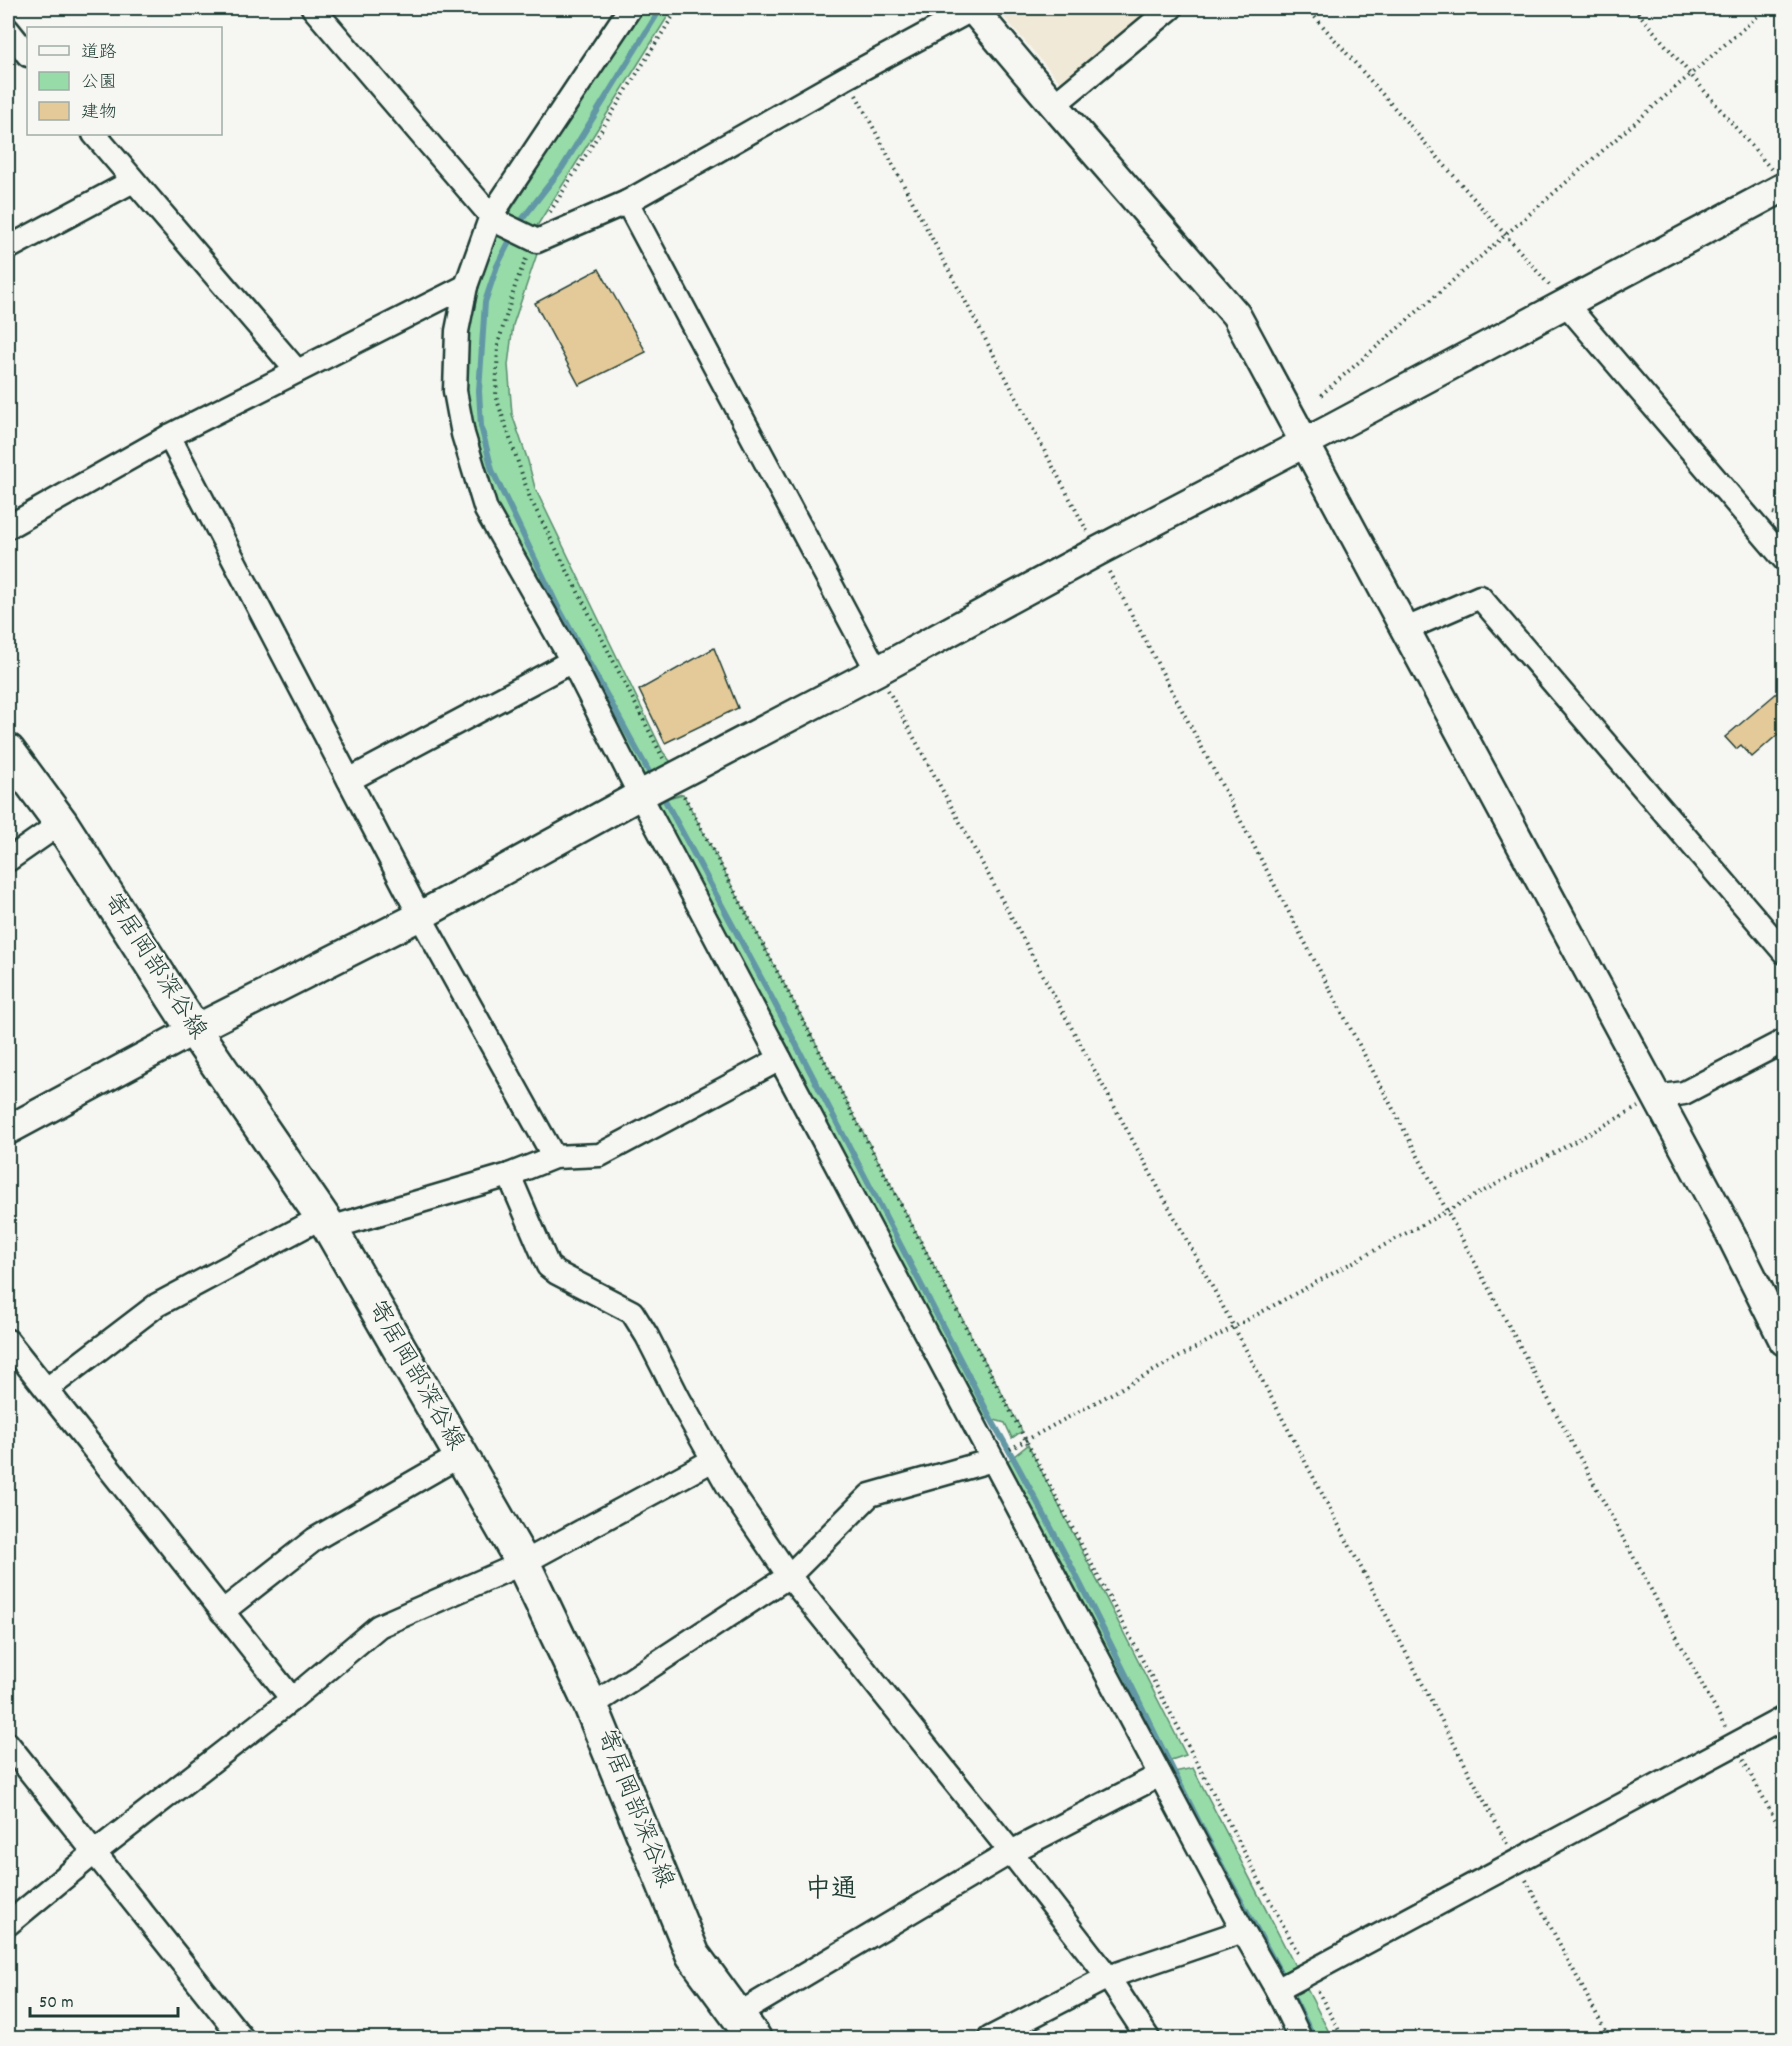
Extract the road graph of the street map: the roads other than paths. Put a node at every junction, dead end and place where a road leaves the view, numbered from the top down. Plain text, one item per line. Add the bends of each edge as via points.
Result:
1 (313, 8) edge
2 (630, 8) edge
3 (973, 8) edge
4 (1171, 8) edge
5 (8, 30) edge
6 (27, 54) edge
7 (1054, 105) junction
8 (95, 135) edge
9 (134, 181) junction
10 (1781, 182) edge
11 (627, 202) junction
12 (496, 220) junction
13 (8, 248) edge
14 (466, 286) junction
15 (1566, 304) junction
16 (297, 371) junction
17 (169, 436) junction
18 (1306, 442) junction
19 (8, 527) edge
20 (1785, 559) edge
21 (1406, 629) junction
22 (572, 661) junction
23 (877, 671) junction
24 (8, 751) edge
25 (349, 780) junction
26 (640, 795) junction
27 (61, 823) junction
28 (8, 860) edge
29 (420, 916) junction
30 (1785, 952) edge
31 (195, 1030) junction
32 (1785, 1041) edge
33 (780, 1059) junction
34 (1657, 1097) junction
35 (8, 1130) edge
36 (554, 1157) junction
37 (509, 1175) junction
38 (326, 1222) junction
39 (8, 1341) edge
40 (1785, 1341) edge
41 (47, 1389) junction
42 (461, 1455) junction
43 (713, 1460) junction
44 (993, 1460) junction
45 (523, 1563) junction
46 (789, 1576) junction
47 (222, 1612) junction
48 (292, 1699) junction
49 (591, 1706) junction
50 (1785, 1718) edge
51 (8, 1744) edge
52 (1160, 1774) junction
53 (1011, 1852) junction
54 (94, 1853) junction
55 (8, 1924) edge
56 (1243, 1931) junction
57 (1108, 1977) junction
58 (1277, 1990) junction
59 (746, 2027) edge
60 (242, 2038) edge
61 (990, 2038) edge
62 (1148, 2038) edge
63 (1300, 2038) edge

1 - 12 street
2 - 12 street
3 - 7 street
3 - 11 street
4 - 7 street
5 - 6 street
7 - 18 street via 1236,315
8 - 9 street
9 - 13 street
9 - 16 street
10 - 15 street
11 - 12 street via 535,241
11 - 23 street
12 - 14 street
14 - 16 street
14 - 22 street via 457,332 455,392 463,434 486,510
15 - 18 street
15 - 20 street
16 - 17 street
17 - 19 street
17 - 25 street
18 - 21 street
18 - 23 street
21 - 30 street via 1480,597
21 - 34 street
22 - 25 street
22 - 26 street
23 - 26 street
24 - 27 main road, 寄居岡部深谷線
25 - 29 street
26 - 29 street
26 - 33 street
27 - 28 street
27 - 31 main road, 寄居岡部深谷線
29 - 31 street
29 - 36 street
31 - 35 street
31 - 38 main road, 寄居岡部深谷線
32 - 34 street via 1684,1093
33 - 36 street via 600,1155
33 - 44 street
34 - 40 street
36 - 37 street
37 - 38 street
37 - 43 street via 548,1266 632,1312
38 - 41 street via 156,1305
38 - 42 main road, 寄居岡部深谷線
39 - 41 street
41 - 47 street
42 - 45 main road, 寄居岡部深谷線
42 - 47 street via 315,1539
43 - 45 street
43 - 46 street
44 - 46 street via 870,1495
44 - 52 street
45 - 48 street via 378,1626
45 - 49 main road, 寄居岡部深谷線
46 - 49 street
46 - 53 street
47 - 48 street
48 - 54 street
49 - 59 main road, 寄居岡部深谷線 via 693,1954
50 - 58 street
51 - 54 street
52 - 53 street
52 - 56 street
53 - 57 street
53 - 59 street
54 - 55 street
54 - 60 street
56 - 57 street
56 - 58 street
57 - 61 street
57 - 62 street
58 - 63 street

